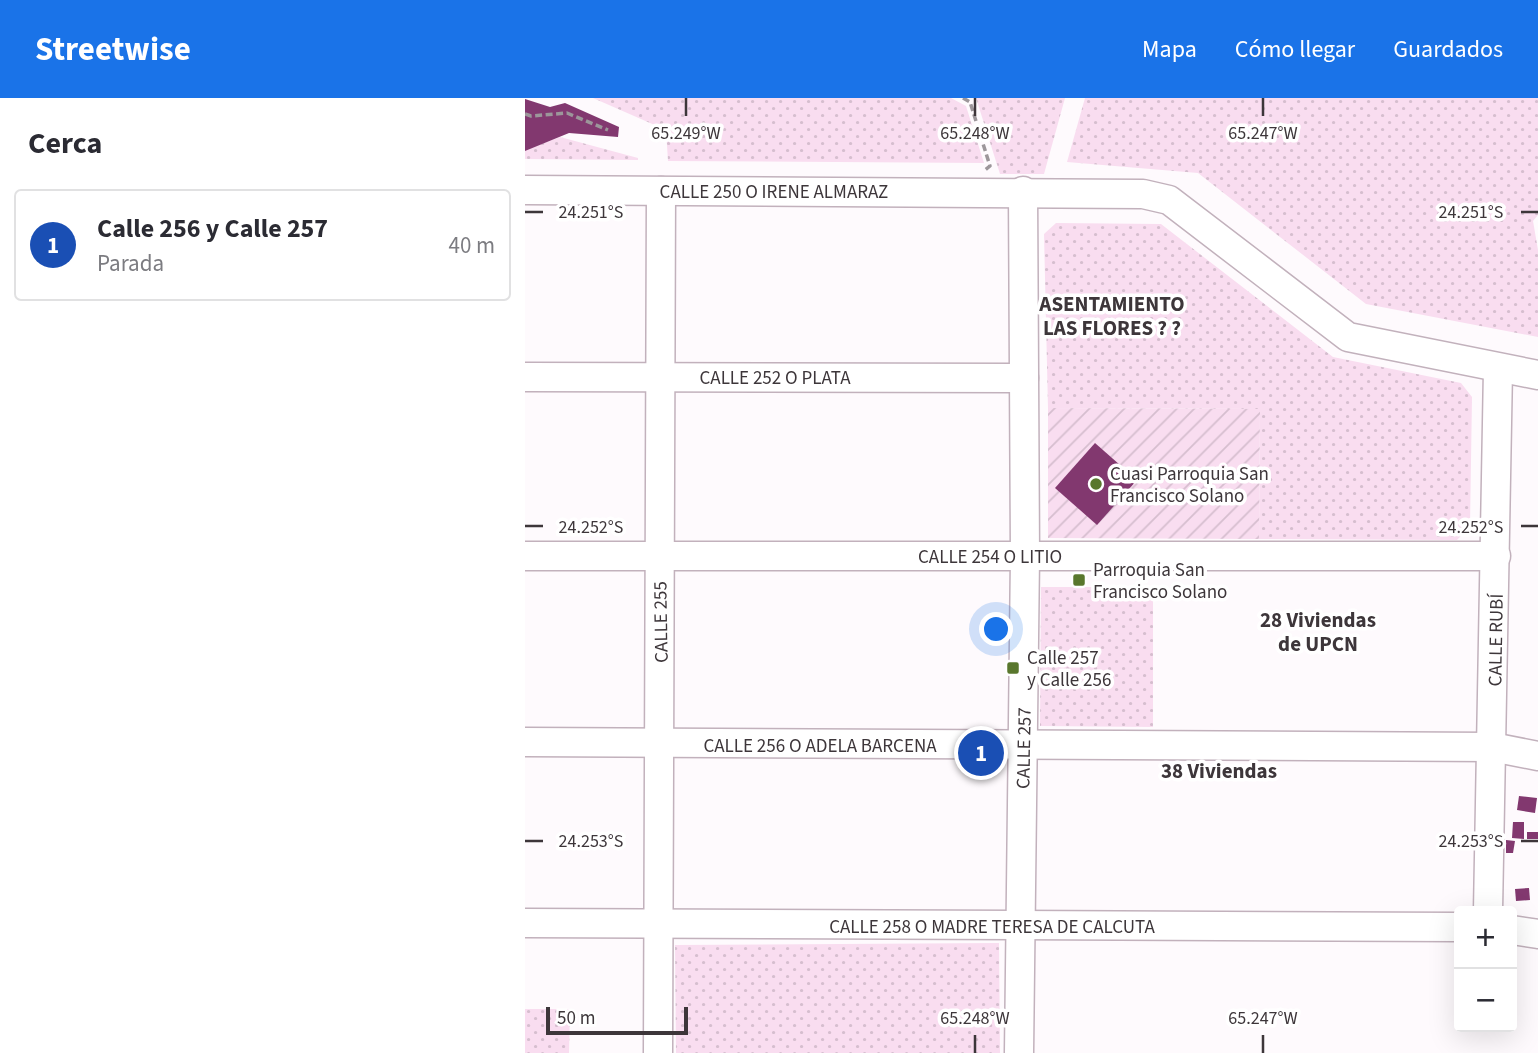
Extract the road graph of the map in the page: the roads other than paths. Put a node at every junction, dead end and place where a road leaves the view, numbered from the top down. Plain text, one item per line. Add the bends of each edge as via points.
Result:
1 (525, 190) edge
2 (661, 191) junction
3 (1023, 191) junction
4 (1498, 369) junction
5 (1538, 375) edge
6 (525, 377) edge
7 (659, 377) junction
8 (1024, 378) junction
9 (525, 556) edge
10 (1025, 556) junction
11 (1496, 556) junction
12 (659, 557) junction
13 (525, 742) edge
14 (661, 744) junction
15 (1023, 746) junction
16 (1492, 747) junction
17 (1538, 756) edge
18 (1488, 906) edge
19 (525, 923) edge
20 (659, 923) junction
21 (1020, 927) junction
22 (1454, 927) edge
23 (1517, 931) edge
24 (1538, 934) edge
25 (658, 1053) edge
26 (1019, 1053) edge

1 - 2 street, CALLE 250 O IRENE ALMARAZ
2 - 3 street, CALLE 250 O IRENE ALMARAZ
2 - 7 street, CALLE 255
3 - 4 street, CALLE 250 O IRENE ALMARAZ via 1143,194 1169,200 1348,337
3 - 8 street, CALLE 257
4 - 5 street, CALLE 250 O IRENE ALMARAZ
4 - 11 street, CALLE RUBÍ
6 - 7 street, CALLE 252 O PLATA
7 - 8 street, CALLE 252 O PLATA
7 - 12 street, CALLE 255
8 - 10 street, CALLE 257
9 - 12 street, CALLE 254 O LITIO
10 - 11 street, CALLE 254 O LITIO
10 - 12 street, CALLE 254 O LITIO
10 - 15 street, CALLE 257
11 - 16 street, CALLE RUBÍ
12 - 14 street, CALLE 255
13 - 14 street, CALLE 256 O ADELA BARCENA
14 - 15 street, CALLE 256 O ADELA BARCENA
14 - 20 street, CALLE 255
15 - 16 street, CALLE 256 O ADELA BARCENA
15 - 21 street, CALLE 257
16 - 17 street, CALLE 256 O ADELA BARCENA
16 - 18 street, CALLE RUBÍ
19 - 20 street, CALLE 258 O MADRE TERESA DE CALCUTA
20 - 21 street, CALLE 258 O MADRE TERESA DE CALCUTA
20 - 25 street, CALLE 255
21 - 22 street, CALLE 258 O MADRE TERESA DE CALCUTA
21 - 26 street, CALLE 257
23 - 24 street

